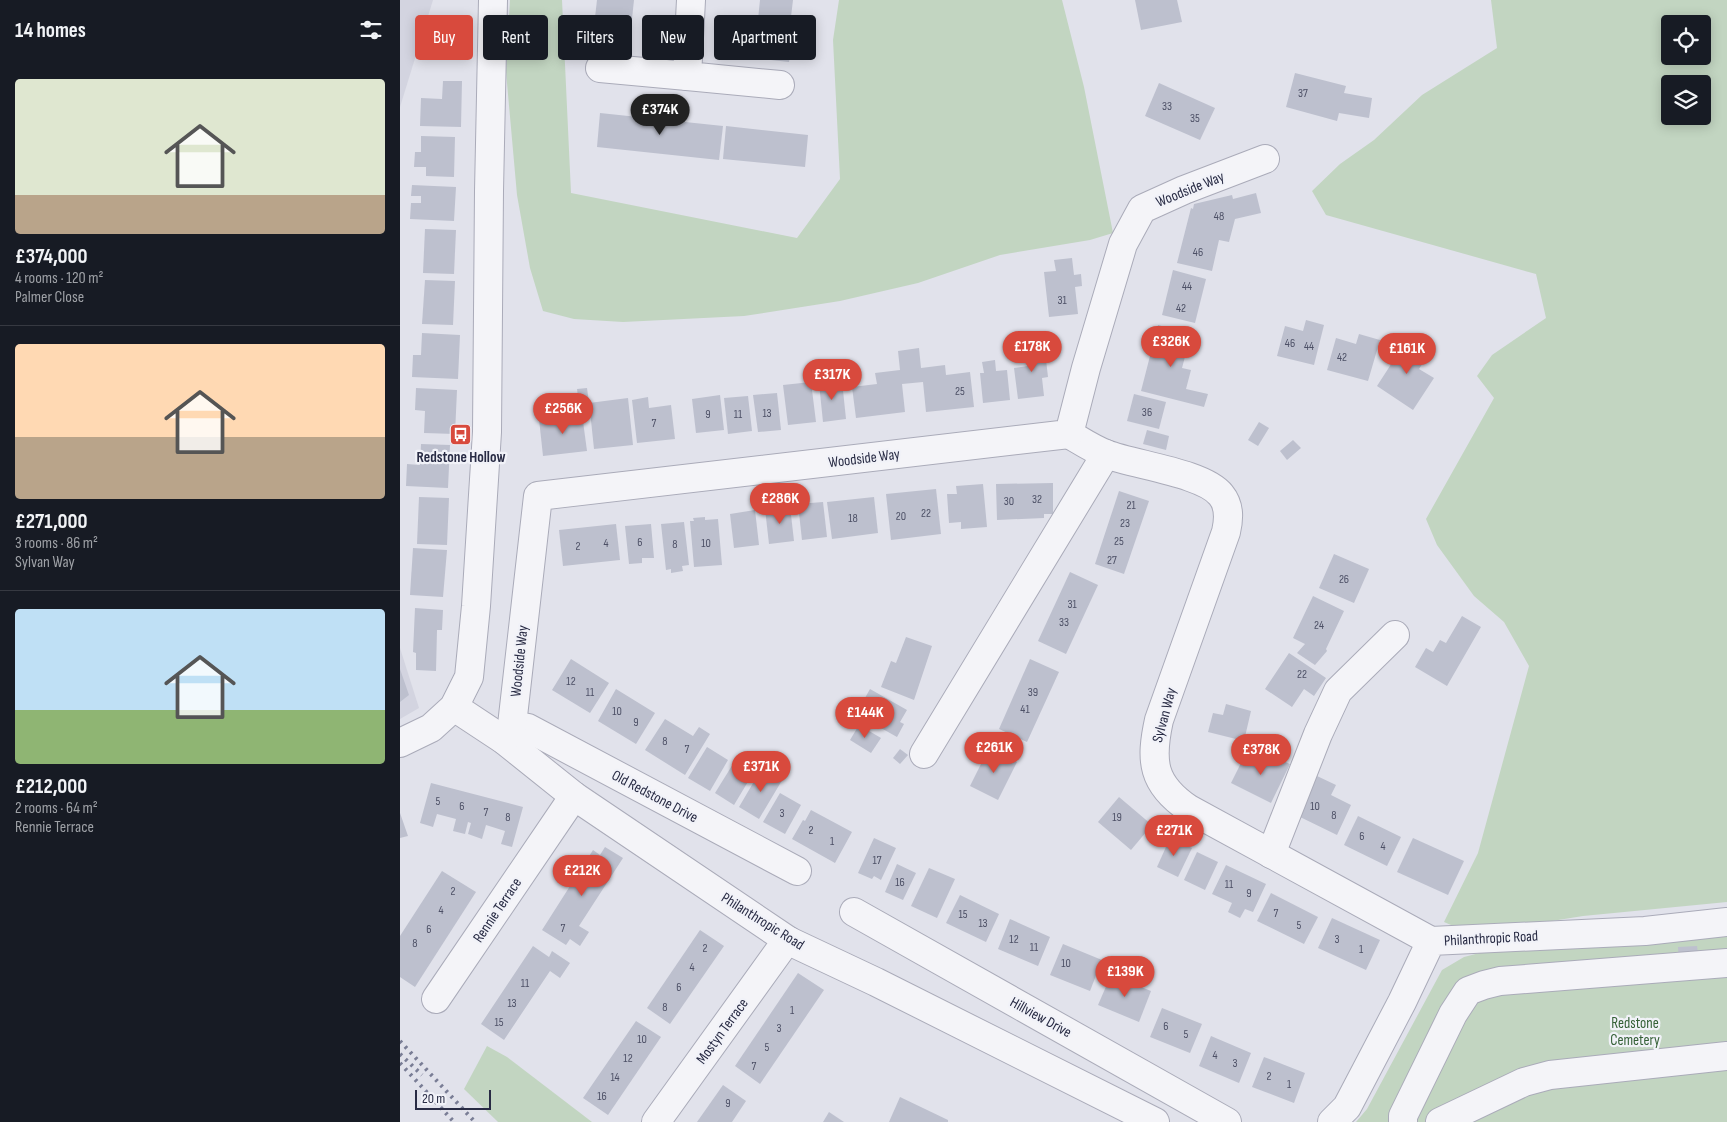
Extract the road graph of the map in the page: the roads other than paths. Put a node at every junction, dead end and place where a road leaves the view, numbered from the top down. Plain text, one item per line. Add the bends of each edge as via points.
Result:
1 (493, 0) edge
2 (691, 0) edge
3 (600, 68) dead end
4 (687, 76) junction
5 (780, 85) dead end
6 (1265, 159) dead end
7 (1069, 434) junction
8 (1106, 454) junction
9 (1395, 635) dead end
10 (454, 707) junction
11 (508, 733) junction
12 (400, 742) edge
13 (924, 754) dead end
14 (574, 796) junction
15 (1270, 854) junction
16 (797, 871) dead end
17 (854, 912) dead end
18 (1727, 922) edge
19 (789, 940) junction
20 (1431, 941) junction
21 (1727, 963) edge
22 (436, 999) dead end
23 (1727, 1056) edge
24 (656, 1122) edge
25 (1155, 1122) edge
26 (1227, 1122) edge
27 (1332, 1122) edge
28 (1403, 1122) edge
29 (1440, 1122) edge

1 - 10 street via 486,450 469,677
2 - 4 street
3 - 4 street
4 - 5 street
6 - 7 street, Woodside Way via 1142,209 1124,244
7 - 8 street, Sylvan Way
7 - 11 street, Woodside Way via 538,496
8 - 13 street
8 - 15 street, Sylvan Way via 1198,480 1214,488 1227,506 1226,532 1159,720 1155,765 1159,780 1175,800
9 - 15 street via 1338,691
10 - 11 street, Philanthropic Road
10 - 12 street via 431,728
11 - 14 street, Philanthropic Road
11 - 16 street, Old Redstone Drive via 528,728
14 - 19 street, Philanthropic Road
14 - 22 street, Rennie Terrace
15 - 20 street, Sylvan Way
17 - 26 street, Hillview Drive
18 - 20 street, Philanthropic Road via 1645,931
19 - 24 street, Mostyn Terrace
19 - 25 street, Philanthropic Road
20 - 27 street, Philanthropic Road via 1347,1107
21 - 28 street via 1500,981 1468,992 1453,1014 1403,1116
23 - 29 street via 1550,1075 1524,1082

